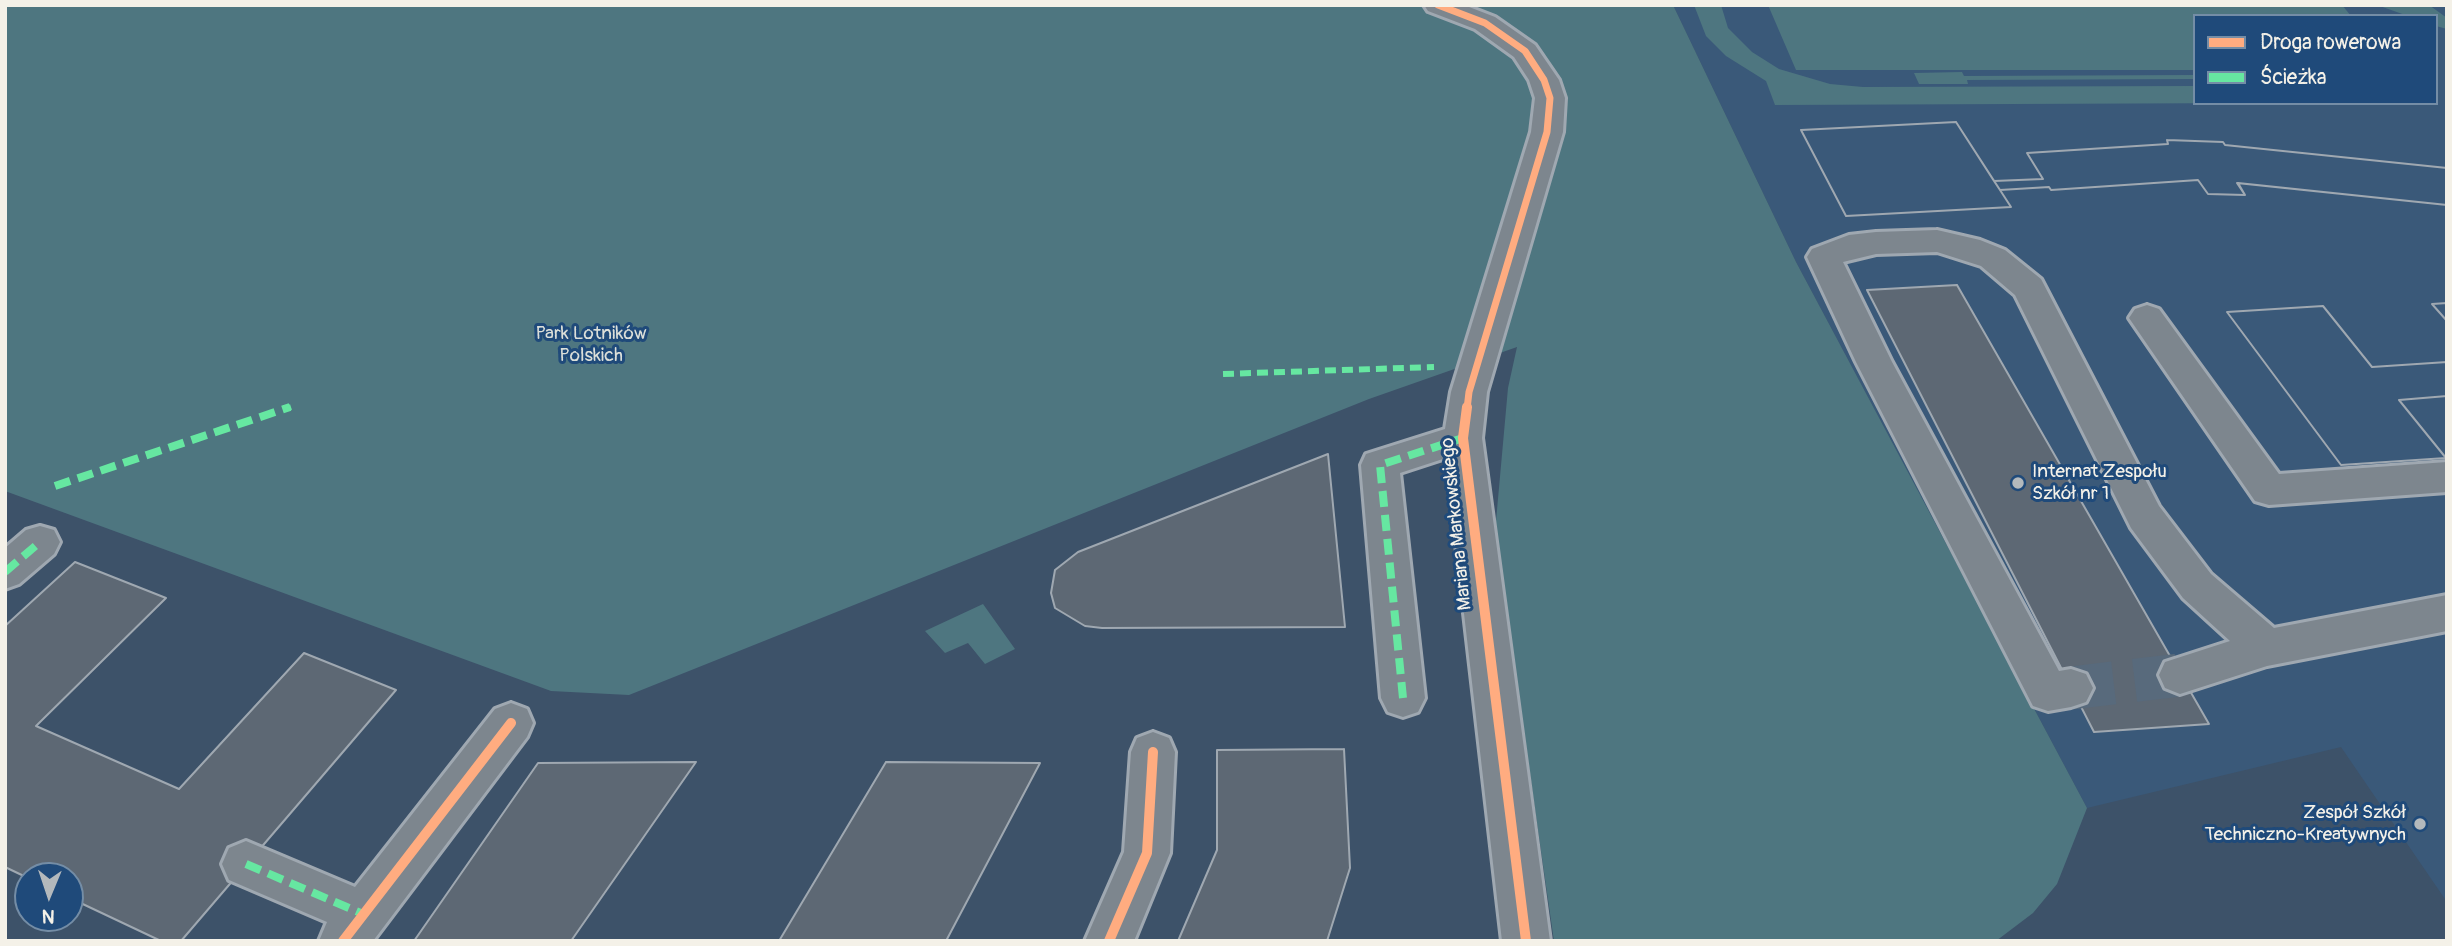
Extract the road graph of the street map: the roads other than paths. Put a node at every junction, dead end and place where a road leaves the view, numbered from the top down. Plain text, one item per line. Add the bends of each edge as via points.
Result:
1 (1438, 5) edge
2 (2147, 318) dead end
3 (1462, 438) junction
4 (2447, 477) edge
5 (40, 542) dead end
6 (5, 572) edge
7 (2447, 613) edge
8 (2267, 648) junction
9 (2180, 675) tunnel mouth
10 (2071, 688) tunnel mouth
11 (1403, 698) dead end
12 (511, 723) dead end
13 (1153, 752) dead end
14 (246, 864) dead end
15 (353, 927) edge
16 (1109, 941) edge
17 (1526, 941) edge

1 - 3 street, Mariana Markowskiego via 1485,23 1525,51 1550,98 1547,132 1469,392
2 - 4 street via 2269,489
3 - 11 street via 1380,465
3 - 17 street, Mariana Markowskiego
5 - 6 street
7 - 8 street
8 - 9 street
8 - 10 street via 2197,586 2145,517 2029,288 1993,258 1937,241 1876,243 1824,257 1874,362 2048,692
12 - 15 street
13 - 16 street via 1147,853
14 - 15 street

